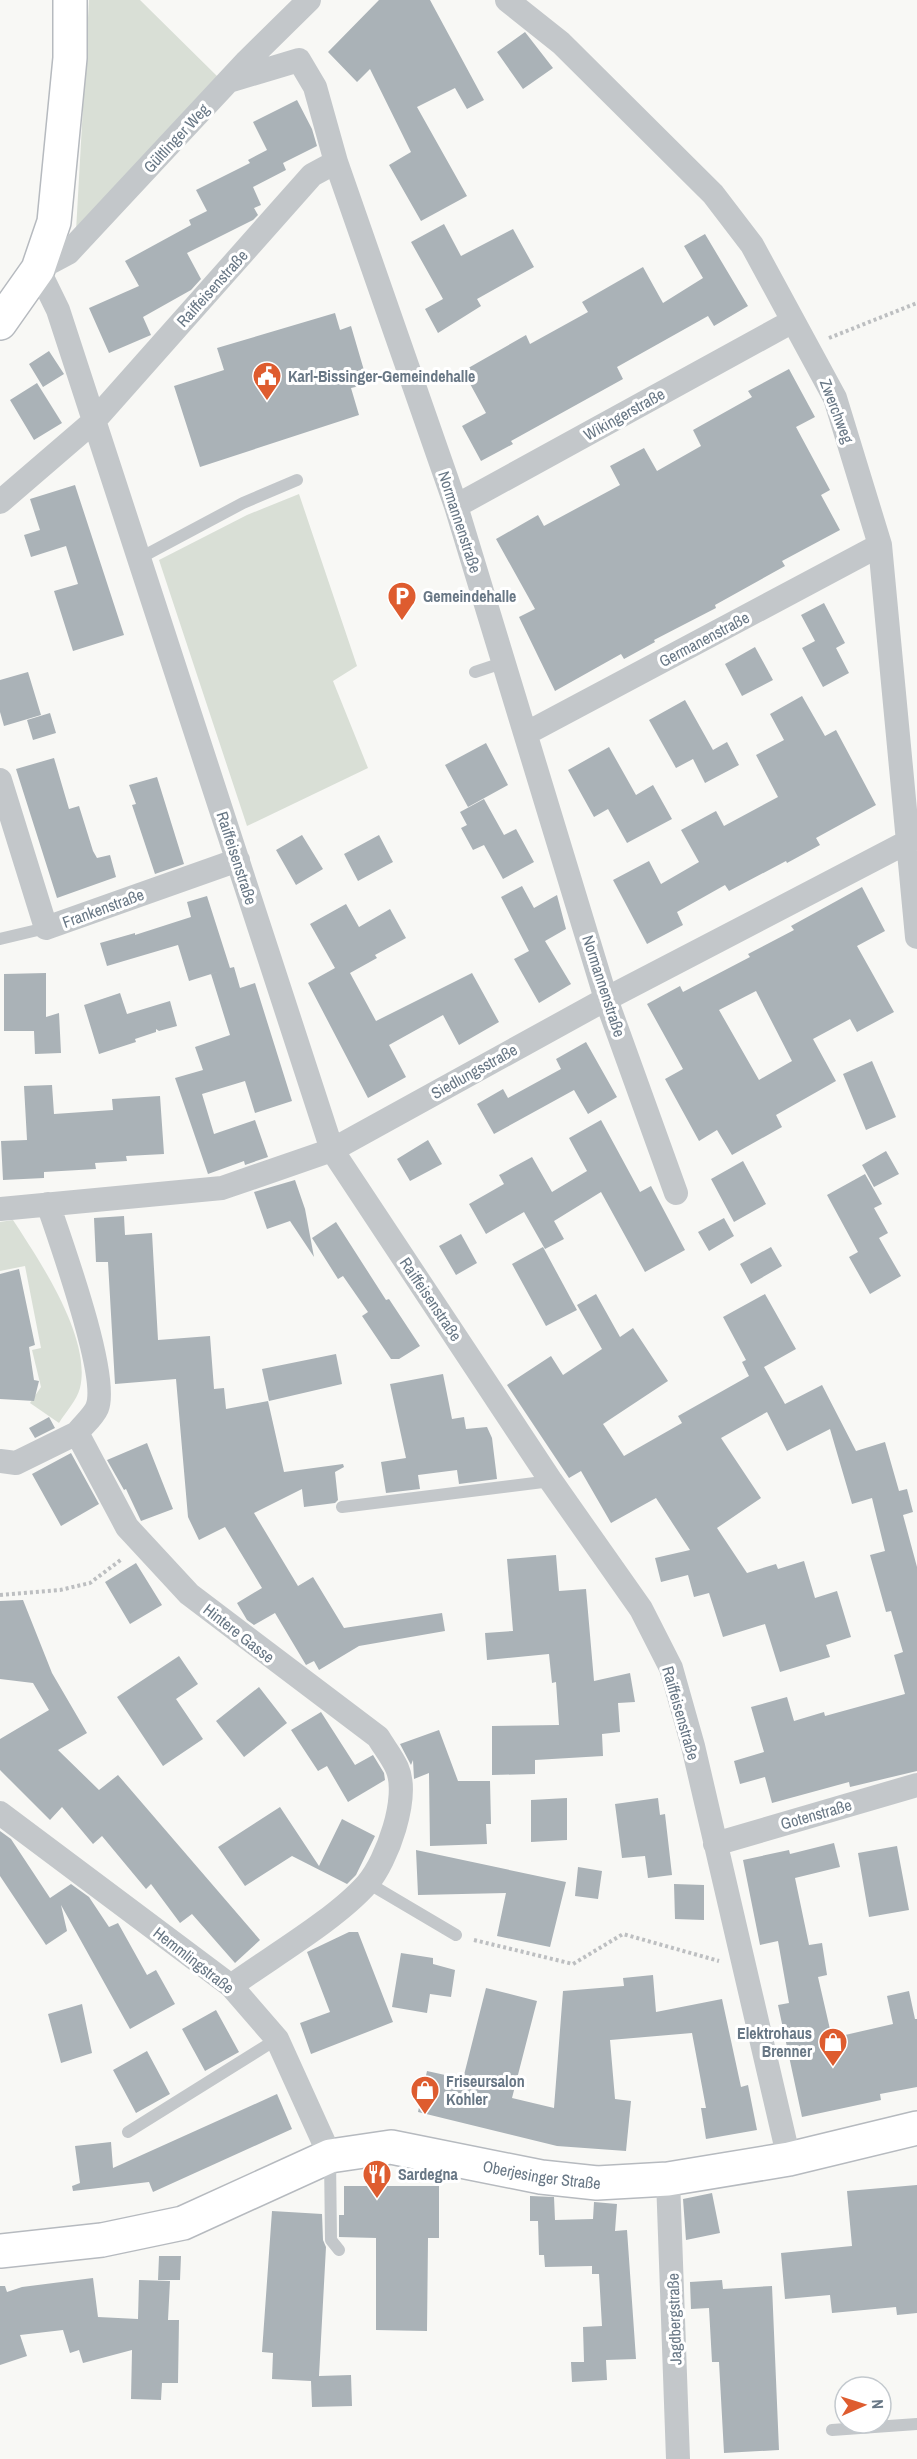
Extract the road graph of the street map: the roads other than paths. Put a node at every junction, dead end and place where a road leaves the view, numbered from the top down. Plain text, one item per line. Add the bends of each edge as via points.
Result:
1 (70, 0) edge
2 (309, 0) edge
3 (507, 0) edge
4 (230, 81) junction
5 (336, 162) junction
6 (38, 269) junction
7 (793, 321) junction
8 (0, 323) edge
9 (93, 422) junction
10 (297, 480) dead end
11 (0, 502) edge
12 (456, 506) junction
13 (880, 545) junction
14 (138, 559) junction
15 (505, 662) junction
16 (475, 672) dead end
17 (527, 733) junction
18 (0, 780) edge
19 (912, 840) edge
20 (238, 860) junction
21 (46, 928) junction
22 (917, 937) edge
23 (0, 939) edge
24 (606, 999) junction
25 (332, 1150) junction
26 (676, 1193) dead end
27 (48, 1204) junction
28 (0, 1209) edge
29 (77, 1433) junction
30 (0, 1461) edge
31 (551, 1481) junction
32 (342, 1507) dead end
33 (917, 1785) edge
34 (0, 1813) edge
35 (716, 1844) junction
36 (368, 1883) junction
37 (456, 1935) road end
38 (231, 1986) junction
39 (277, 2039) junction
40 (917, 2128) edge
41 (128, 2132) dead end
42 (330, 2156) junction
43 (789, 2159) junction
44 (668, 2179) junction
45 (339, 2250) dead end
46 (0, 2251) edge
47 (917, 2424) edge
48 (832, 2430) dead end
49 (678, 2459) edge

1 - 6 main road via 70,58 54,222
2 - 4 street, Gültlinger Weg
3 - 7 street, Zwerchweg via 568,50 713,194 752,245
4 - 5 street, Normannenstraße via 299,60 315,87
4 - 6 street, Gültlinger Weg via 68,253
5 - 9 street, Raiffeisenstraße via 312,175
5 - 12 street, Normannenstraße
6 - 8 main road
6 - 9 street, Raiffeisenstraße via 58,310
7 - 12 street, Wikingerstraße
7 - 13 street, Zwerchweg via 835,398
9 - 11 street, Raiffeisenstraße
9 - 14 street, Raiffeisenstraße
10 - 14 lane via 243,502
12 - 15 street, Normannenstraße
13 - 17 street, Germanenstraße
13 - 19 street, Zwerchweg
14 - 20 street, Raiffeisenstraße
15 - 16 lane
15 - 17 street, Normannenstraße
17 - 24 street, Normannenstraße
18 - 21 street, Frankenstraße
19 - 22 street, Zwerchweg
19 - 24 street, Siedlungsstraße
20 - 21 street, Frankenstraße
20 - 25 street, Raiffeisenstraße
21 - 23 lane
24 - 25 street, Siedlungsstraße
24 - 26 street, Normannenstraße
25 - 27 street, Siedlungsstraße via 222,1188
25 - 31 street, Raiffeisenstraße
27 - 28 street, Siedlungsstraße
27 - 29 street via 80,1300 98,1372 98,1407
29 - 30 street via 16,1463
29 - 36 street, Hintere Gasse via 128,1527 189,1594 378,1737 398,1770 401,1808
31 - 32 lane
31 - 35 street, Raiffeisenstraße via 640,1609 671,1668
33 - 35 street, Gotenstraße
34 - 38 street, Hemmlingstraße
35 - 43 street, Raiffeisenstraße
36 - 37 lane
36 - 38 street, Hintere Gasse via 336,1911
38 - 39 street, Hemmlingstraße
39 - 41 lane
39 - 42 street, Hemmlingstraße
40 - 43 main road, Oberjesinger Straße
42 - 44 main road, Oberjesinger Straße via 391,2147 541,2177 597,2183
42 - 45 lane via 331,2240
42 - 46 main road, Oberjesinger Straße via 183,2223 102,2240
43 - 44 main road, Oberjesinger Straße
44 - 49 street, Jagdbergstraße
47 - 48 lane

